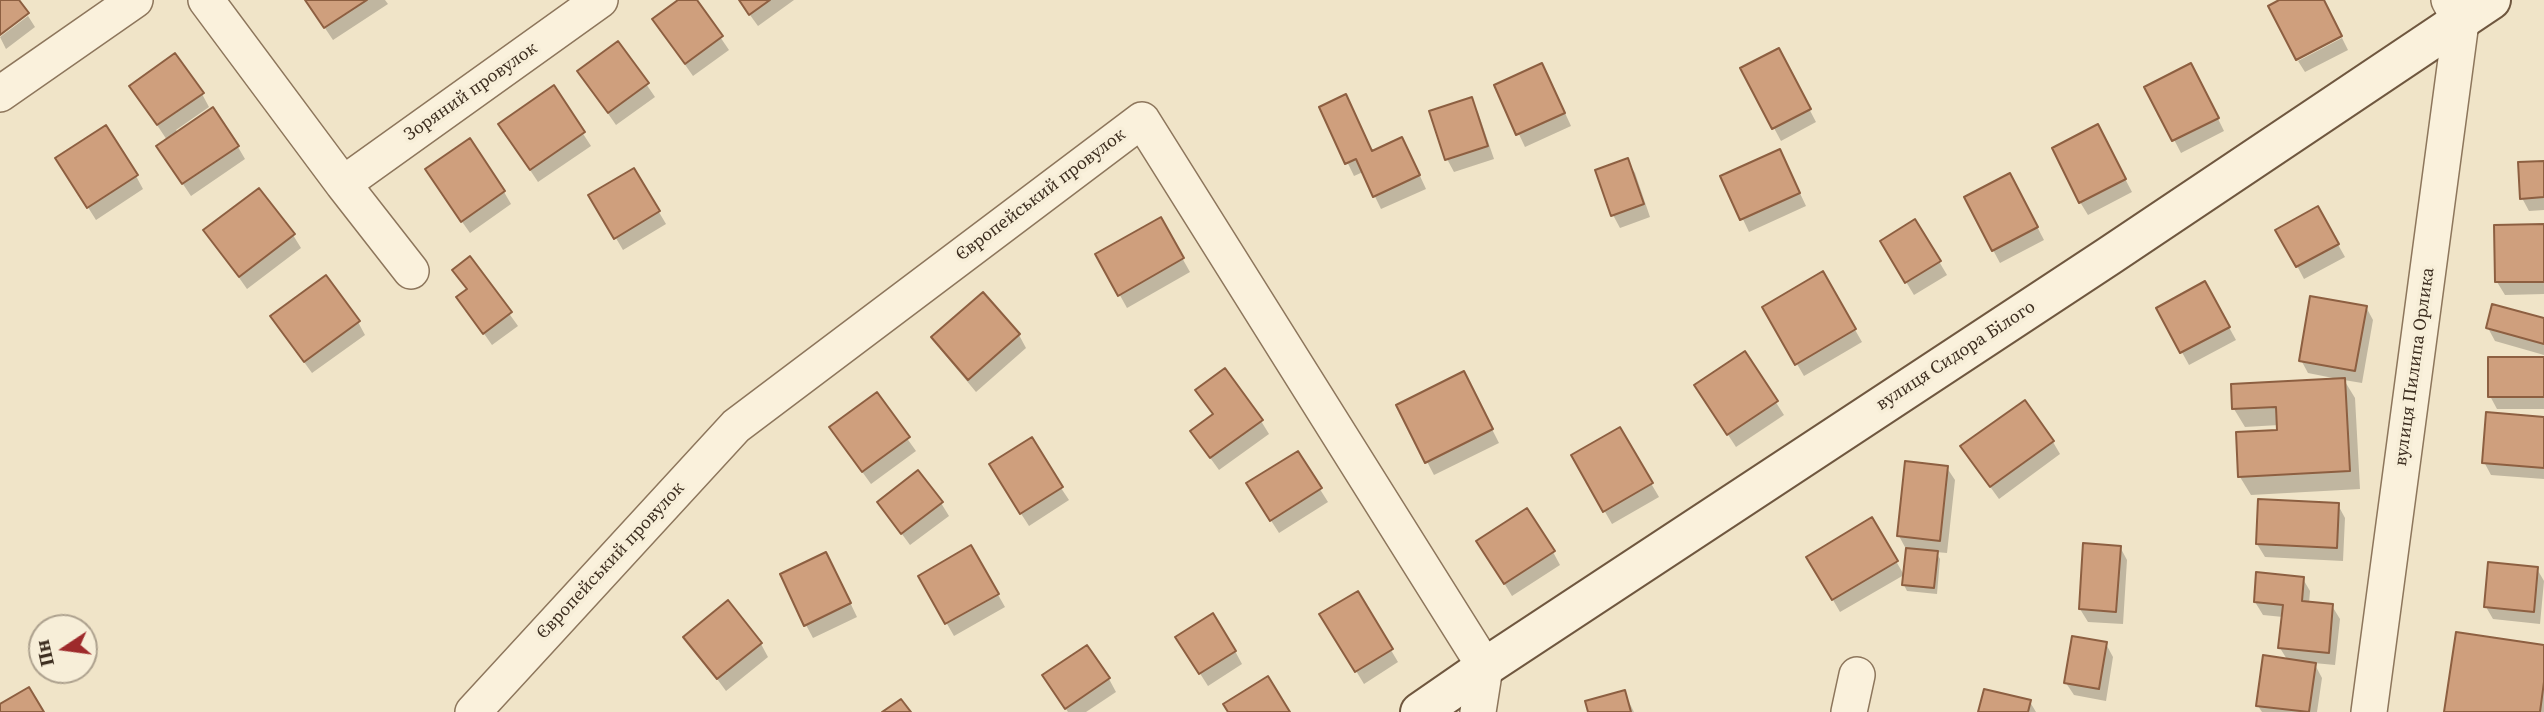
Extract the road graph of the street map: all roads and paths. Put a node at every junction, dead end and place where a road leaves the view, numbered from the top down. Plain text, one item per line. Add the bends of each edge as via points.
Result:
1 (206, 0) edge
2 (600, 0) edge
3 (2491, 0) edge
4 (133, 1) edge
5 (2455, 11) edge
6 (0, 94) edge
7 (343, 184) junction
8 (411, 271) dead end
9 (1485, 667) junction
10 (1857, 674) dead end
11 (473, 712) edge
12 (1420, 712) edge
13 (1478, 712) edge
14 (1849, 712) edge
15 (2369, 712) edge

1 - 7 street
2 - 7 street, Зоряний провулок
3 - 5 street, вулиця Сидора Білого
4 - 6 street
5 - 9 street, вулиця Сидора Білого
5 - 15 street, вулиця Пилипа Орлика
7 - 8 street
9 - 11 street, Європейський провулок via 1142,120 736,426
9 - 12 street, вулиця Сидора Білого
9 - 13 street
10 - 14 street

